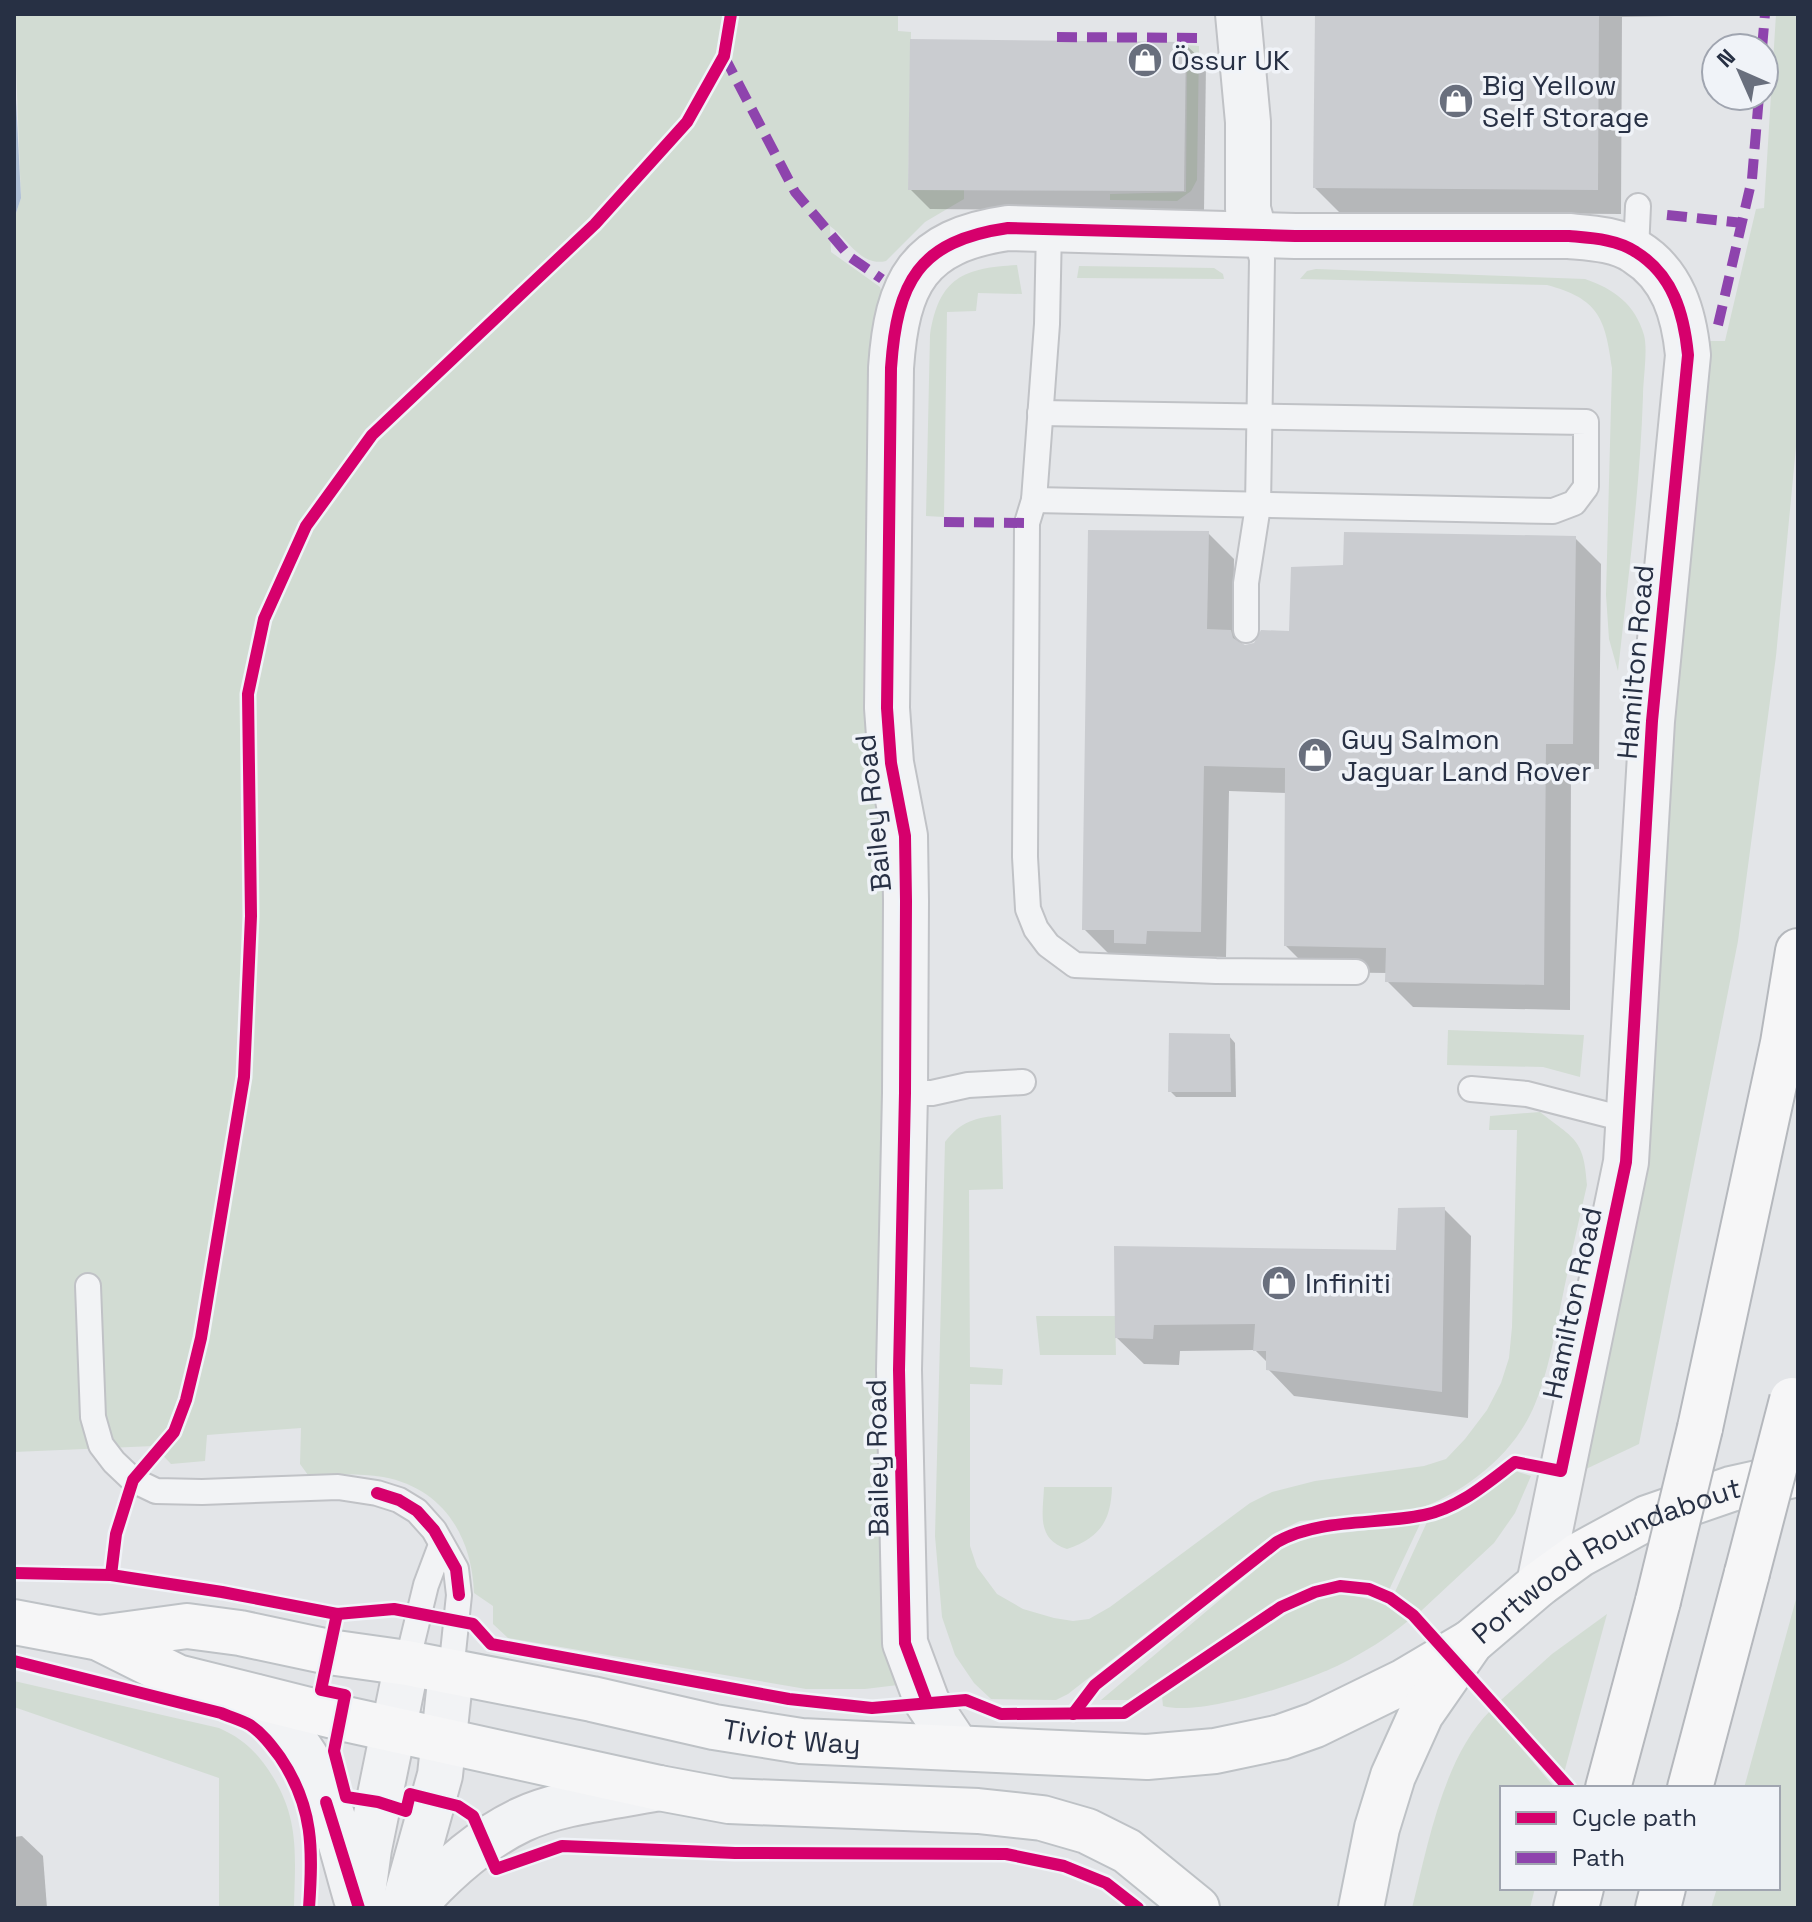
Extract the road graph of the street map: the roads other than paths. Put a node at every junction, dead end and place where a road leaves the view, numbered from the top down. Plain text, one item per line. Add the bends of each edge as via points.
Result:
1 (1238, 14) edge
2 (1638, 206) dead end
3 (1049, 228) junction
4 (1255, 234) junction
5 (1636, 251) junction
6 (1040, 413) junction
7 (1261, 416) junction
8 (1034, 500) junction
9 (1258, 506) junction
10 (1246, 630) dead end
11 (1798, 951) edge
12 (1356, 972) dead end
13 (1023, 1082) dead end
14 (1471, 1089) dead end
15 (905, 1093) junction
16 (1628, 1120) junction
17 (88, 1286) dead end
18 (1795, 1390) edge
19 (1798, 1474) edge
20 (441, 1545) junction
21 (1539, 1584) junction
22 (14, 1622) edge
23 (99, 1638) junction
24 (1471, 1642) junction
25 (407, 1663) junction
26 (451, 1672) junction
27 (256, 1697) junction
28 (392, 1729) junction
29 (444, 1741) junction
30 (957, 1747) junction
31 (1609, 1786) edge
32 (1691, 1786) edge
33 (659, 1788) junction
34 (360, 1908) edge
35 (403, 1908) edge
36 (412, 1908) edge
37 (1197, 1908) edge
38 (1361, 1908) edge

1 - 4 street via 1248,122 1248,209
2 - 5 lane
3 - 4 street, Bailey Road
3 - 6 lane
3 - 15 street, Bailey Road via 980,232 945,246 912,278 896,315 887,708 905,836
4 - 5 street via 1569,236
4 - 7 lane via 1262,259
5 - 16 street, Hamilton Road via 1673,292 1688,355 1652,721
6 - 7 lane
6 - 8 lane
7 - 9 lane
7 - 9 lane via 1586,422 1586,487 1574,503 1553,511
8 - 9 lane
8 - 12 lane via 1027,523 1025,857 1028,909 1036,929 1075,965
9 - 10 lane via 1246,583
11 - 31 main road, bridge via 1700,1428
13 - 15 lane
14 - 16 lane via 1527,1094
15 - 30 street, Bailey Road via 899,1370 905,1643 927,1702
16 - 21 street, Hamilton Road via 1624,1175
17 - 20 lane via 93,1417 101,1445 133,1480 156,1491 338,1487 377,1493 417,1511
18 - 32 main road, bridge
19 - 21 main road, Portwood Roundabout via 1731,1489 1647,1518
20 - 25 lane
20 - 26 lane via 456,1569 459,1595
21 - 24 main road, Portwood Roundabout
22 - 23 main road, Tiviot Way
23 - 25 main road, Tiviot Way via 187,1626
23 - 27 main road, Tiviot Way via 177,1677
24 - 30 main road, Tiviot Way via 1315,1725 1215,1751 1147,1757
24 - 38 main road, Portwood Roundabout via 1421,1714 1393,1776
25 - 26 main road, Tiviot Way
25 - 28 street
26 - 29 street
26 - 30 main road, Tiviot Way via 801,1741
27 - 28 main road, Tiviot Way
27 - 34 street via 311,1765
28 - 29 main road, Tiviot Way
28 - 34 street
29 - 33 main road, Tiviot Way
29 - 35 street via 440,1775
33 - 36 street via 522,1820 438,1879
33 - 37 main road, Tiviot Way via 729,1801 1042,1818 1087,1831 1127,1851

